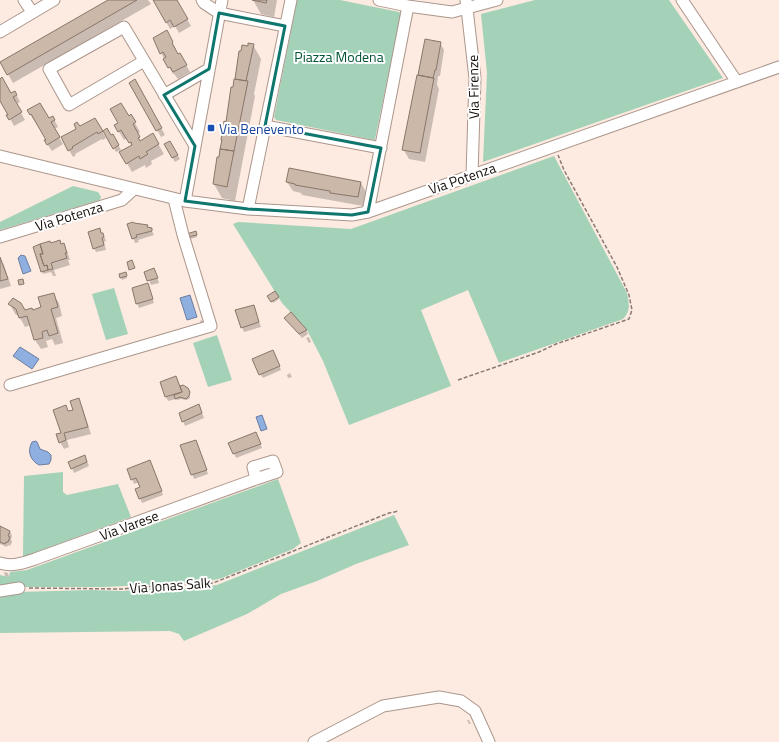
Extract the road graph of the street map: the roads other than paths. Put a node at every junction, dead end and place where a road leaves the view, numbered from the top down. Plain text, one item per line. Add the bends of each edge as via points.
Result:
1 (24, 0) edge
2 (54, 0) edge
3 (202, 0) edge
4 (222, 0) edge
5 (291, 0) edge
6 (379, 0) edge
7 (497, 0) edge
8 (682, 0) edge
9 (467, 4) edge
10 (408, 6) junction
11 (32, 12) junction
12 (219, 13) junction
13 (285, 26) junction
14 (0, 32) edge
15 (144, 61) junction
16 (779, 67) edge
17 (209, 69) junction
18 (737, 82) junction
19 (164, 95) junction
20 (265, 126) junction
21 (195, 146) junction
22 (380, 148) junction
23 (0, 156) edge
24 (472, 175) junction
25 (134, 189) junction
26 (180, 200) junction
27 (248, 209) junction
28 (368, 212) junction
29 (0, 237) edge
30 (10, 385) dead end
31 (256, 479) dead end
32 (0, 563) edge
33 (19, 588) road end
34 (0, 591) edge
35 (314, 742) edge
36 (489, 742) edge

1 - 11 street
2 - 11 street
3 - 12 street
4 - 12 street
5 - 13 street
6 - 10 street
7 - 9 street
8 - 18 street
9 - 10 street via 452,12
9 - 24 street, Via Firenze via 475,78
10 - 22 street
11 - 14 street
12 - 13 street
12 - 17 street
13 - 20 street
15 - 15 street via 124,27 49,69 69,105
15 - 19 street
16 - 18 street, Via Potenza
17 - 19 street
17 - 21 street
18 - 24 street, Via Potenza
19 - 21 street
20 - 22 street
20 - 27 street
21 - 26 street
22 - 28 street
23 - 25 street, Via Potenza
24 - 28 street, Via Potenza
25 - 26 street, Via Potenza
25 - 29 street, Via Potenza via 122,200
26 - 27 street, Via Potenza
26 - 30 street via 183,235 211,326
27 - 28 street, Via Potenza via 352,215
31 - 32 street, Via Varese via 23,563
33 - 34 street
35 - 36 street via 383,706 439,697 461,701 475,711

